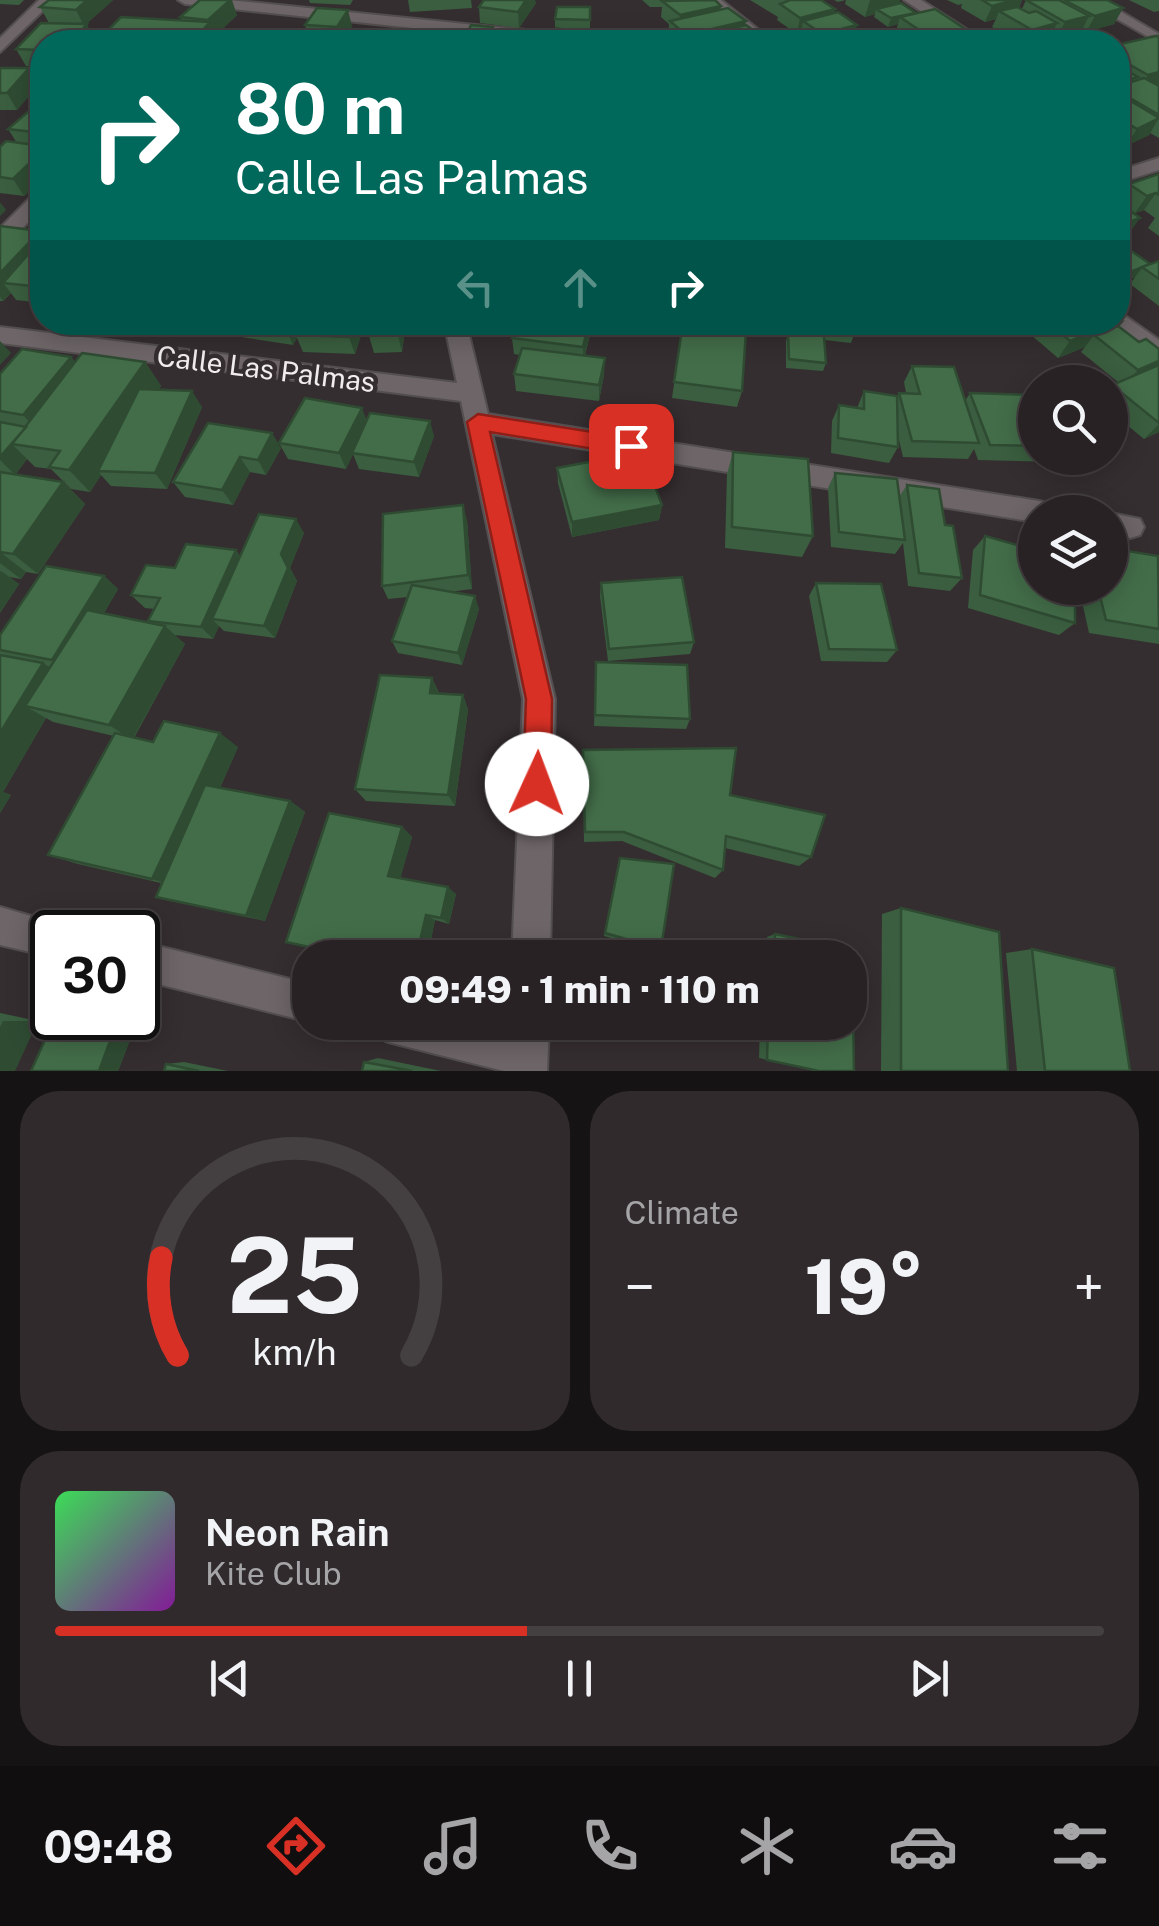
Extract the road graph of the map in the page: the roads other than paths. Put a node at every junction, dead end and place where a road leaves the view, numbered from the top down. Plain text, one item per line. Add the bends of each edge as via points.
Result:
1 (47, 0) edge
2 (184, 0) edge
3 (381, 0) edge
4 (712, 0) edge
5 (911, 0) edge
6 (1090, 0) edge
7 (31, 16) junction
8 (0, 18) edge
9 (384, 24) junction
10 (385, 30) edge
11 (455, 30) edge
12 (751, 30) edge
13 (959, 30) edge
14 (1156, 32) edge
15 (1134, 38) edge
16 (0, 47) edge
17 (1158, 165) edge
18 (1130, 173) edge
19 (30, 209) edge
20 (0, 240) edge
21 (1130, 329) edge
22 (458, 335) edge
23 (0, 336) edge
24 (1159, 352) edge
25 (475, 408) junction
26 (1018, 508) edge
27 (0, 926) edge
28 (30, 934) edge
29 (532, 940) edge
30 (160, 966) edge
31 (292, 998) edge
32 (478, 1040) edge
33 (528, 1050) edge

1 - 7 street
2 - 9 street
3 - 9 street
4 - 12 street
5 - 13 street
6 - 14 street
7 - 8 street
7 - 16 street
9 - 10 street
9 - 11 street
14 - 15 street
17 - 18 street
19 - 20 street
21 - 24 street
22 - 25 street
23 - 25 street, Calle Las Palmas via 32,348
25 - 26 street, Calle Las Palmas
25 - 29 street via 539,699
27 - 28 street
30 - 31 street
32 - 33 street

